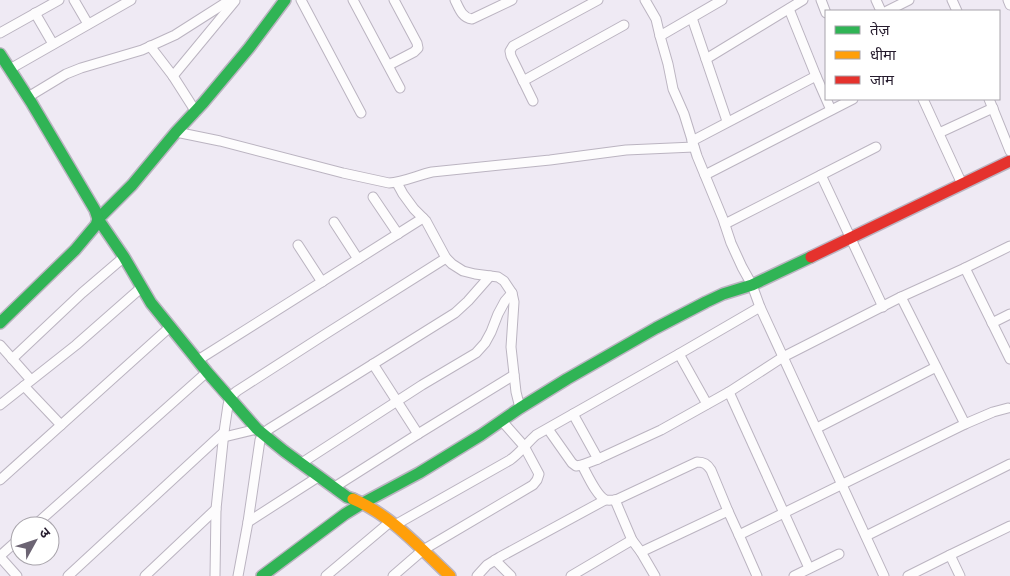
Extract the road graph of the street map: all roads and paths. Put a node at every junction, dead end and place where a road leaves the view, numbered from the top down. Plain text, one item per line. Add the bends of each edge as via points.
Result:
1 (59, 0) edge
2 (74, 0) edge
3 (130, 0) edge
4 (230, 0) edge
5 (235, 0) edge
6 (285, 0) edge
7 (300, 0) edge
8 (354, 0) edge
9 (394, 0) edge
10 (455, 0) edge
11 (512, 0) edge
12 (598, 0) edge
13 (646, 0) edge
14 (722, 0) edge
15 (803, 0) edge
16 (909, 0) edge
17 (1008, 0) edge
18 (1010, 5) edge
19 (788, 8) junction
20 (889, 10) edge
21 (35, 13) junction
22 (692, 18) junction
23 (88, 24) junction
24 (624, 25) dead end
25 (0, 33) edge
26 (660, 36) junction
27 (53, 44) junction
28 (150, 46) junction
29 (0, 54) edge
30 (706, 59) junction
31 (389, 66) junction
32 (10, 69) junction
33 (173, 76) junction
34 (816, 76) junction
35 (523, 81) junction
36 (400, 88) dead end
37 (825, 96) edge
38 (28, 97) junction
39 (827, 100) edge
40 (851, 100) edge
41 (923, 100) edge
42 (989, 100) edge
43 (533, 101) dead end
44 (993, 108) junction
45 (831, 110) junction
46 (196, 112) junction
47 (361, 113) dead end
48 (727, 122) junction
49 (176, 132) junction
50 (939, 133) junction
51 (693, 144) junction
52 (876, 147) dead end
53 (1010, 151) edge
54 (1010, 161) edge
55 (705, 175) junction
56 (820, 175) junction
57 (397, 182) junction
58 (962, 184) junction
59 (373, 197) dead end
60 (423, 218) junction
61 (98, 219) junction
62 (334, 222) dead end
63 (725, 224) junction
64 (398, 234) junction
65 (851, 237) junction
66 (298, 245) dead end
67 (1010, 246) edge
68 (124, 257) junction
69 (446, 258) junction
70 (358, 259) junction
71 (965, 268) junction
72 (490, 276) junction
73 (322, 282) junction
74 (752, 285) junction
75 (142, 288) junction
76 (512, 293) junction
77 (902, 298) junction
78 (760, 307) junction
79 (883, 307) junction
80 (1010, 314) edge
81 (0, 323) edge
82 (992, 323) junction
83 (170, 327) junction
84 (0, 345) edge
85 (680, 354) junction
86 (783, 357) junction
87 (12, 359) junction
88 (1010, 359) edge
89 (198, 360) junction
90 (373, 364) junction
91 (936, 367) junction
92 (207, 372) junction
93 (514, 375) junction
94 (27, 383) junction
95 (729, 392) junction
96 (230, 397) junction
97 (398, 401) junction
98 (707, 404) junction
99 (0, 405) edge
100 (520, 408) junction
101 (1009, 409) edge
102 (573, 414) junction
103 (502, 421) junction
104 (965, 424) junction
105 (61, 426) junction
106 (548, 428) junction
107 (817, 428) junction
108 (260, 432) junction
109 (224, 434) junction
110 (418, 434) junction
111 (524, 446) junction
112 (598, 459) junction
113 (300, 464) junction
114 (1010, 464) edge
115 (582, 465) junction
116 (318, 477) junction
117 (0, 480) edge
118 (842, 484) junction
119 (333, 488) junction
120 (605, 500) junction
121 (615, 500) junction
122 (363, 503) junction
123 (216, 509) junction
124 (728, 512) junction
125 (784, 513) junction
126 (45, 516) edge
127 (248, 522) junction
128 (392, 523) junction
129 (1010, 526) edge
130 (739, 535) junction
131 (866, 536) junction
132 (632, 540) junction
133 (10, 547) edge
134 (423, 550) junction
135 (641, 552) junction
136 (839, 554) dead end
137 (950, 555) junction
138 (0, 556) edge
139 (495, 560) junction
140 (810, 568) junction
141 (652, 575) edge
142 (17, 576) edge
143 (68, 576) edge
144 (145, 576) edge
145 (215, 576) edge
146 (238, 576) edge
147 (262, 576) edge
148 (326, 576) edge
149 (393, 576) edge
150 (450, 576) edge
151 (477, 576) edge
152 (511, 576) edge
153 (570, 576) edge
154 (757, 576) edge
155 (794, 576) edge
156 (884, 576) edge
157 (908, 576) edge
158 (960, 576) edge

1 - 21 street
2 - 23 street
3 - 23 street
4 - 28 street via 175,35
5 - 33 street
6 - 46 street
7 - 47 street
8 - 31 street
9 - 31 street via 418,48
10 - 11 street via 463,15 472,19
12 - 35 street via 513,46 511,56
13 - 26 street
14 - 22 street
15 - 19 street
16 - 20 street
17 - 18 street
19 - 30 street
19 - 34 street
21 - 25 street
21 - 27 street
22 - 26 street
22 - 30 street
23 - 27 street
24 - 35 street
26 - 51 street via 673,89
27 - 32 street
28 - 33 street
28 - 38 street via 80,68
29 - 32 street
30 - 48 street
31 - 36 street
32 - 38 street
33 - 46 street
34 - 37 street
34 - 48 street
35 - 43 street
38 - 61 street
39 - 45 street
40 - 45 street
41 - 50 street
42 - 44 street
44 - 50 street
44 - 53 street
45 - 55 street
46 - 49 street
48 - 51 street
49 - 57 street via 362,178
49 - 61 street via 132,186
50 - 58 street
51 - 55 street
51 - 57 street via 432,172
52 - 56 street
54 - 58 street
55 - 63 street
56 - 63 street
56 - 65 street
57 - 60 street
58 - 65 street
59 - 64 street
60 - 64 street
60 - 69 street
61 - 68 street
61 - 81 street via 96,226 74,250
62 - 70 street
63 - 74 street via 734,251
64 - 70 street
65 - 74 street
65 - 79 street
66 - 73 street
67 - 71 street
68 - 75 street
68 - 87 street
69 - 72 street via 463,271
69 - 96 street
70 - 73 street
71 - 77 street
71 - 82 street
72 - 76 street via 504,281
72 - 90 street via 455,313
73 - 89 street
74 - 78 street
74 - 100 street via 722,294 656,328
75 - 83 street
75 - 94 street
76 - 93 street
76 - 97 street via 485,343 476,353
77 - 79 street
77 - 91 street
78 - 85 street
78 - 86 street
79 - 86 street
80 - 82 street
82 - 88 street
83 - 89 street
83 - 105 street
84 - 87 street
85 - 98 street
85 - 102 street
86 - 95 street
86 - 107 street
87 - 94 street
89 - 92 street
90 - 97 street
90 - 108 street
91 - 104 street
91 - 107 street
92 - 96 street
92 - 126 street
93 - 100 street
93 - 110 street
94 - 99 street
94 - 105 street
95 - 98 street
95 - 125 street
96 - 108 street
96 - 109 street
97 - 110 street
97 - 113 street
98 - 112 street
100 - 103 street
101 - 104 street
102 - 106 street
102 - 112 street
103 - 111 street
103 - 122 street via 404,482
104 - 118 street
105 - 117 street
106 - 111 street
106 - 115 street via 572,463
107 - 118 street
108 - 109 street
108 - 113 street
108 - 127 street
109 - 123 street
109 - 143 street
110 - 119 street
111 - 128 street via 510,460
111 - 134 street via 539,474 533,485
112 - 115 street
113 - 116 street
114 - 131 street
115 - 120 street via 599,496
116 - 119 street
116 - 127 street
118 - 125 street
118 - 131 street
119 - 122 street
120 - 121 street
120 - 139 street
121 - 124 street via 703,462 711,470
121 - 132 street
122 - 128 street
122 - 147 street
123 - 144 street
123 - 145 street
124 - 130 street
124 - 135 street
125 - 130 street
125 - 140 street
127 - 146 street
128 - 134 street
128 - 148 street
129 - 137 street
130 - 154 street
131 - 156 street
132 - 135 street
132 - 153 street
133 - 138 street
134 - 149 street
134 - 150 street
135 - 141 street
136 - 140 street
137 - 157 street
137 - 158 street
138 - 142 street
139 - 151 street
139 - 152 street
140 - 155 street

